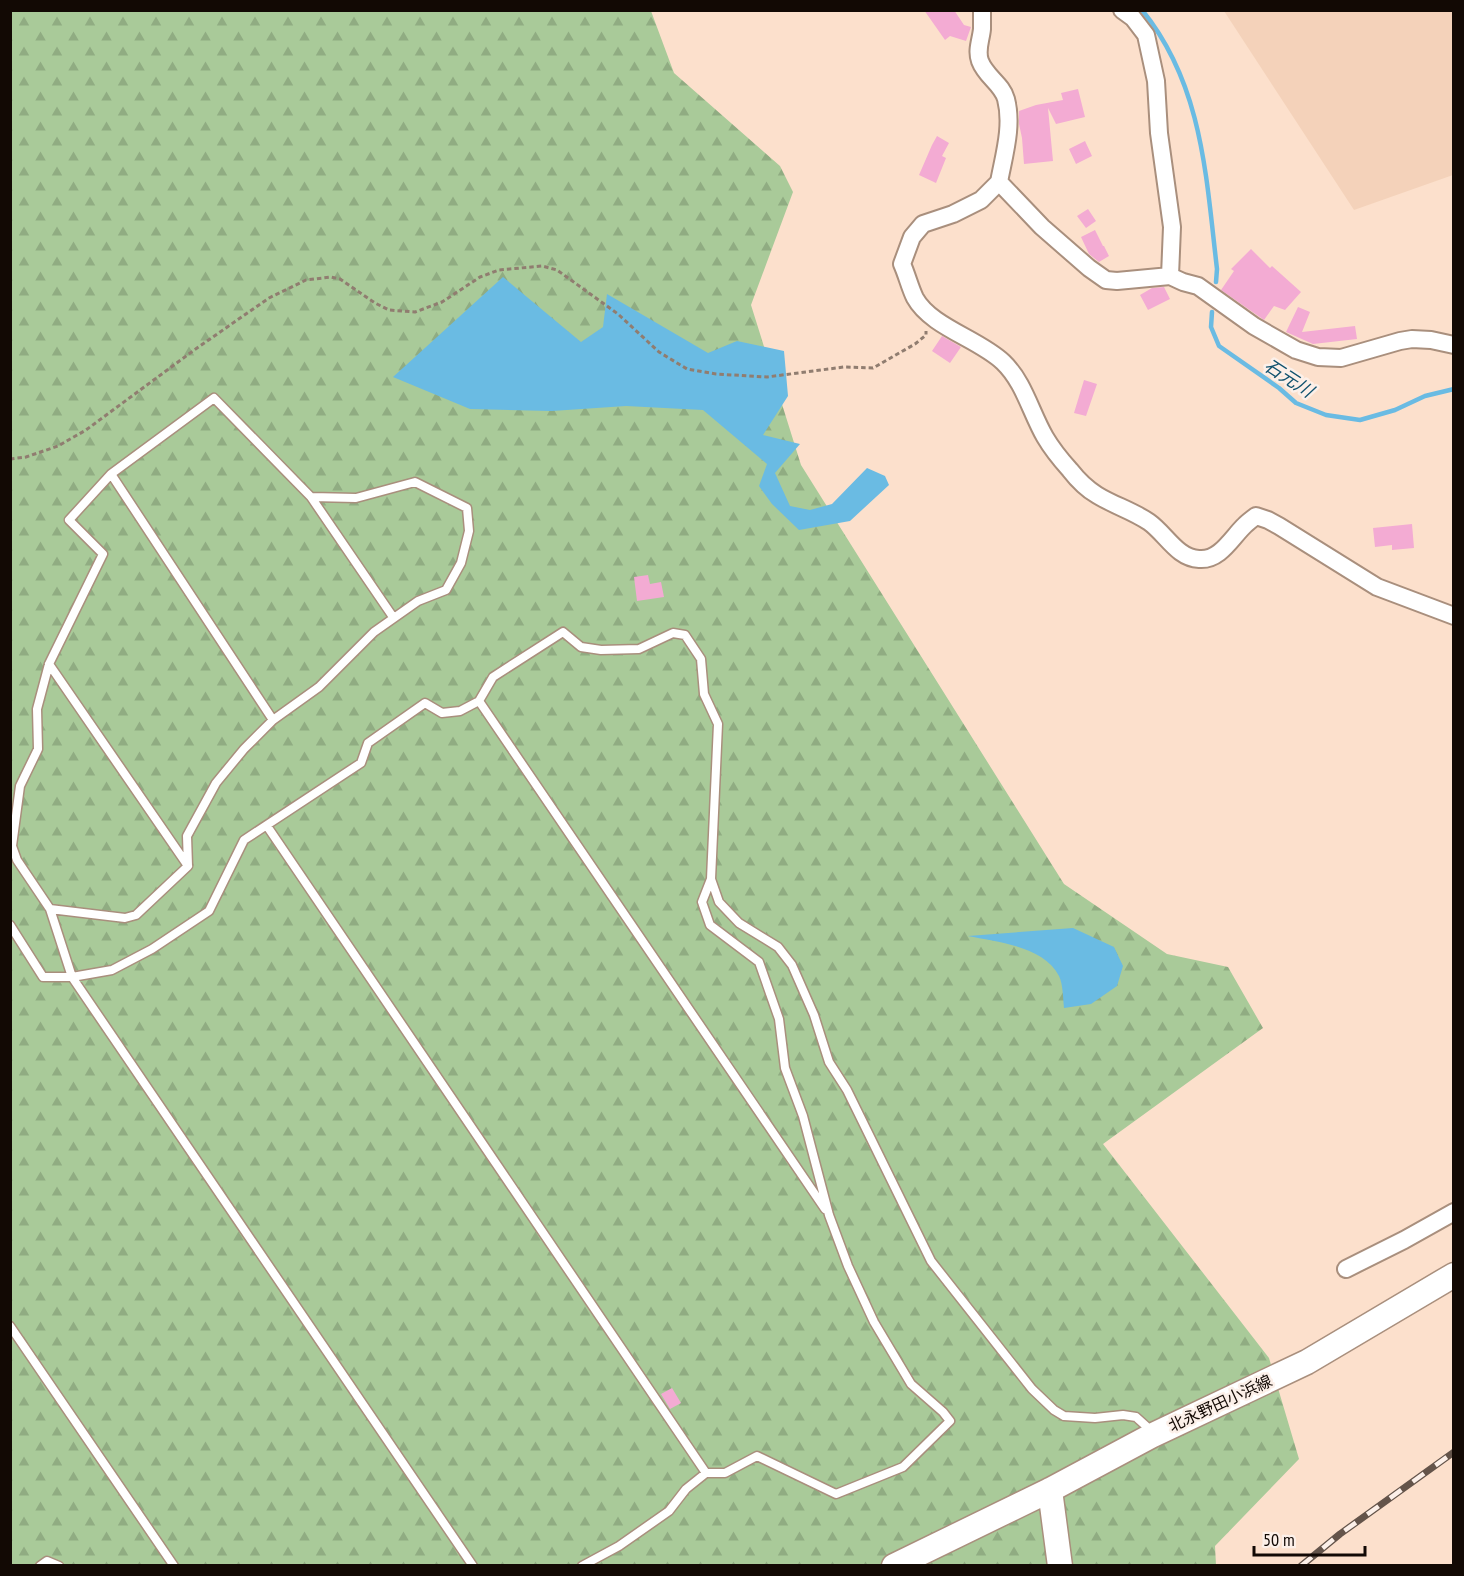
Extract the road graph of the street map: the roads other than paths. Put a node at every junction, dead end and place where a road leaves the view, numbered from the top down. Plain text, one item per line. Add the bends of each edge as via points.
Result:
1 (982, 10) edge
2 (1122, 10) edge
3 (999, 182) junction
4 (1170, 276) junction
5 (1454, 345) edge
6 (111, 474) junction
7 (311, 496) junction
8 (1454, 616) edge
9 (393, 617) junction
10 (49, 664) junction
11 (479, 701) junction
12 (273, 720) junction
13 (267, 826) junction
14 (188, 866) junction
15 (711, 879) junction
16 (50, 909) junction
17 (10, 925) edge
18 (72, 977) junction
19 (1454, 1212) edge
20 (829, 1215) junction
21 (1346, 1269) dead end
22 (1454, 1275) edge
23 (10, 1326) edge
24 (1151, 1436) junction
25 (706, 1473) junction
26 (1050, 1490) junction
27 (40, 1566) edge
28 (59, 1566) edge
29 (174, 1566) edge
30 (473, 1566) edge
31 (582, 1566) edge
32 (894, 1566) edge
33 (1059, 1566) edge

1 - 3 street via 980,62 1003,90 1010,124
2 - 4 street via 1146,35 1156,81 1172,226
3 - 4 street via 1042,227 1106,280
3 - 8 street via 981,200 923,224 912,237 902,264 916,299 928,315 1004,363 1032,407 1045,437 1071,472 1095,494 1149,522 1187,557 1201,560 1215,555 1256,516 1377,586
4 - 5 street via 1198,286 1254,326 1296,350 1318,357 1341,358 1412,339
6 - 7 lane via 214,398
6 - 10 lane via 69,520 103,554
6 - 12 lane
7 - 9 lane
7 - 9 lane via 356,498 415,482 467,508 470,531 461,563 446,590
9 - 12 lane via 319,687
10 - 14 lane
10 - 16 lane via 37,709 38,749 20,786 12,846
11 - 13 lane via 460,711 442,713 425,704 368,743 361,763
11 - 15 lane via 493,677 563,632 581,647 601,650 639,649 673,633 685,635 701,659 704,694 718,724
11 - 20 lane
12 - 14 lane via 216,783 187,836
13 - 18 lane via 244,840 209,911 112,970
13 - 25 lane
14 - 16 lane via 136,915 125,918
15 - 20 lane via 702,902 710,925 759,962 779,1019 785,1068 803,1116
15 - 24 lane via 719,902 739,923 778,948 792,965 829,1062 847,1090 932,1262 1032,1389 1064,1416 1136,1417
16 - 18 lane
17 - 18 lane via 43,977
18 - 30 lane
19 - 21 street
20 - 25 lane via 874,1322 911,1384 950,1421 903,1467 836,1494 757,1456 725,1473
22 - 24 main road, 北永野田小浜線 via 1307,1362
23 - 29 lane
24 - 26 main road, 北永野田小浜線
25 - 31 lane via 686,1489 669,1511
26 - 32 main road, 北永野田小浜線
26 - 33 main road
27 - 28 lane via 47,1561

